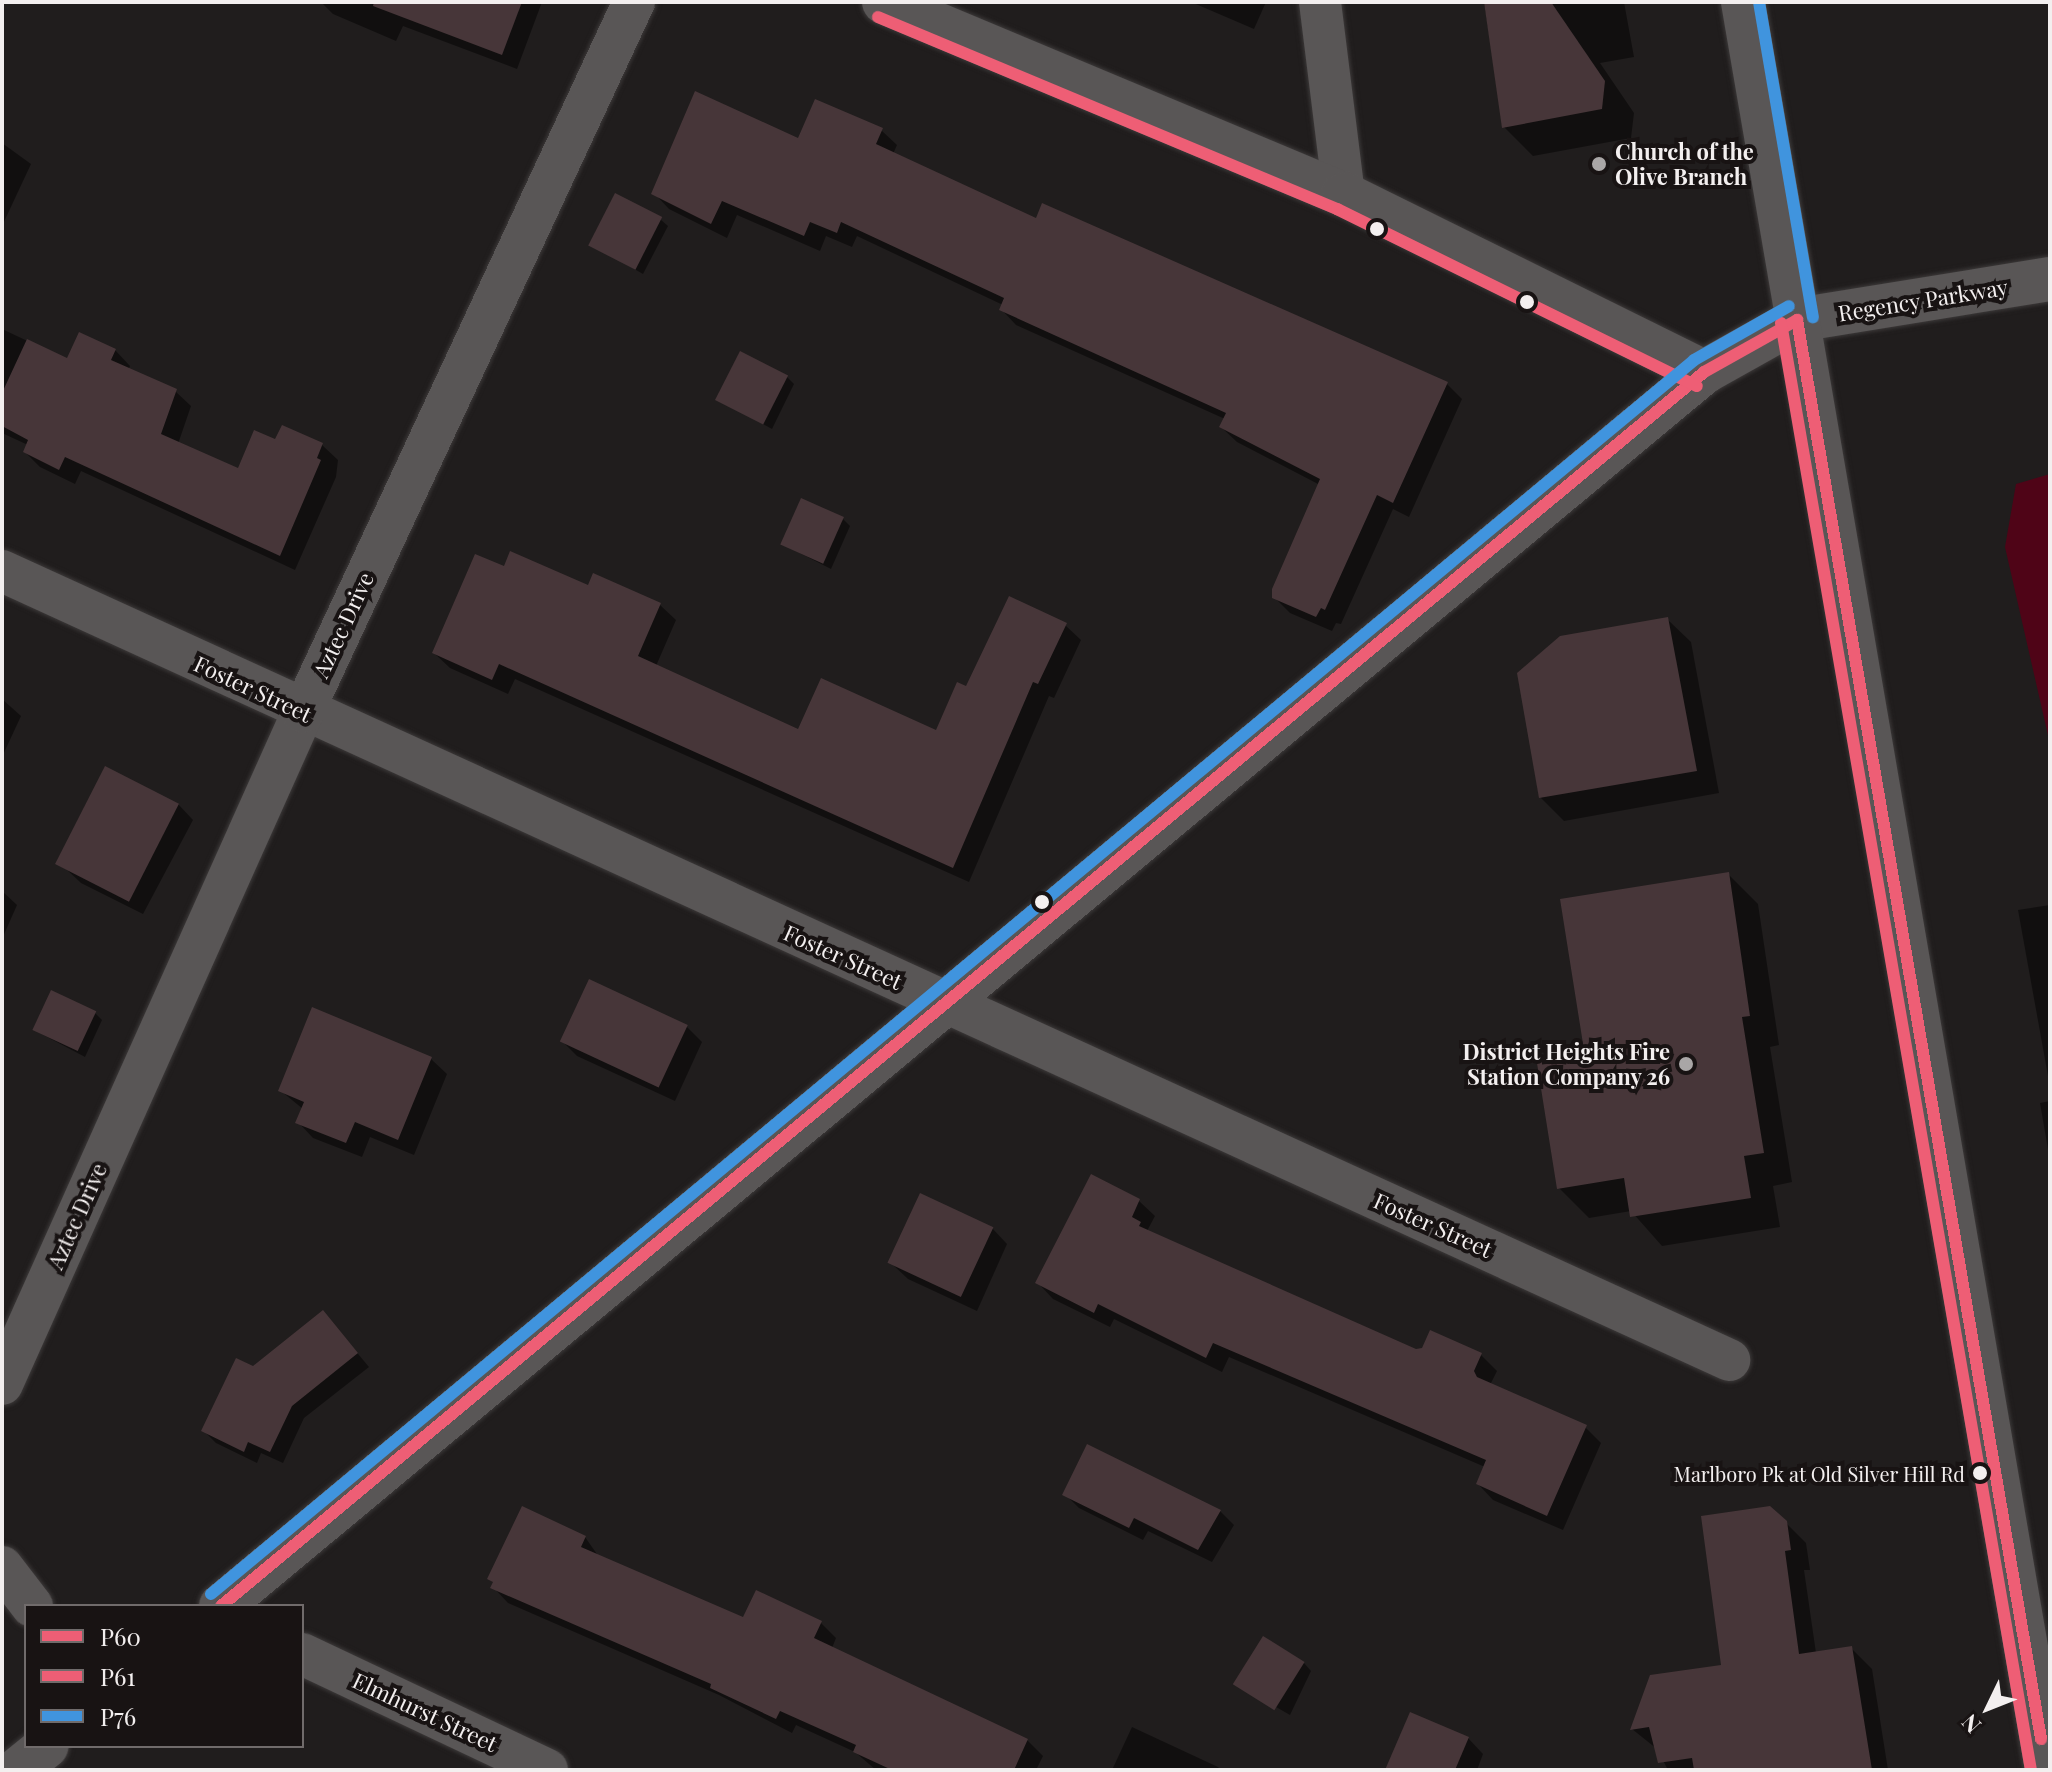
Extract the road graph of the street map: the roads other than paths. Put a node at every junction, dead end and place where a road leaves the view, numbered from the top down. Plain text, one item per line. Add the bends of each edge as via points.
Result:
1 (634, 2) edge
2 (884, 2) edge
3 (1320, 2) edge
4 (1743, 2) edge
5 (1344, 194) junction
6 (2050, 279) edge
7 (1797, 320) junction
8 (1704, 372) junction
9 (2, 571) edge
10 (303, 712) junction
11 (946, 1004) junction
12 (1729, 1360) dead end
13 (2, 1384) edge
14 (2, 1567) edge
15 (30, 1604) edge
16 (223, 1604) edge
17 (304, 1655) edge
18 (44, 1748) edge
19 (2046, 1750) edge
20 (17, 1770) edge
21 (547, 1770) edge

1 - 10 street, Aztec Drive
2 - 5 street
3 - 5 street
4 - 7 street
5 - 8 street
6 - 7 street, Regency Parkway
7 - 8 street
7 - 19 street
8 - 11 street
9 - 10 street, Foster Street
10 - 11 street, Foster Street
10 - 13 street, Aztec Drive
11 - 12 street, Foster Street
11 - 16 street
14 - 15 street
17 - 21 street, Elmhurst Street
18 - 20 street

